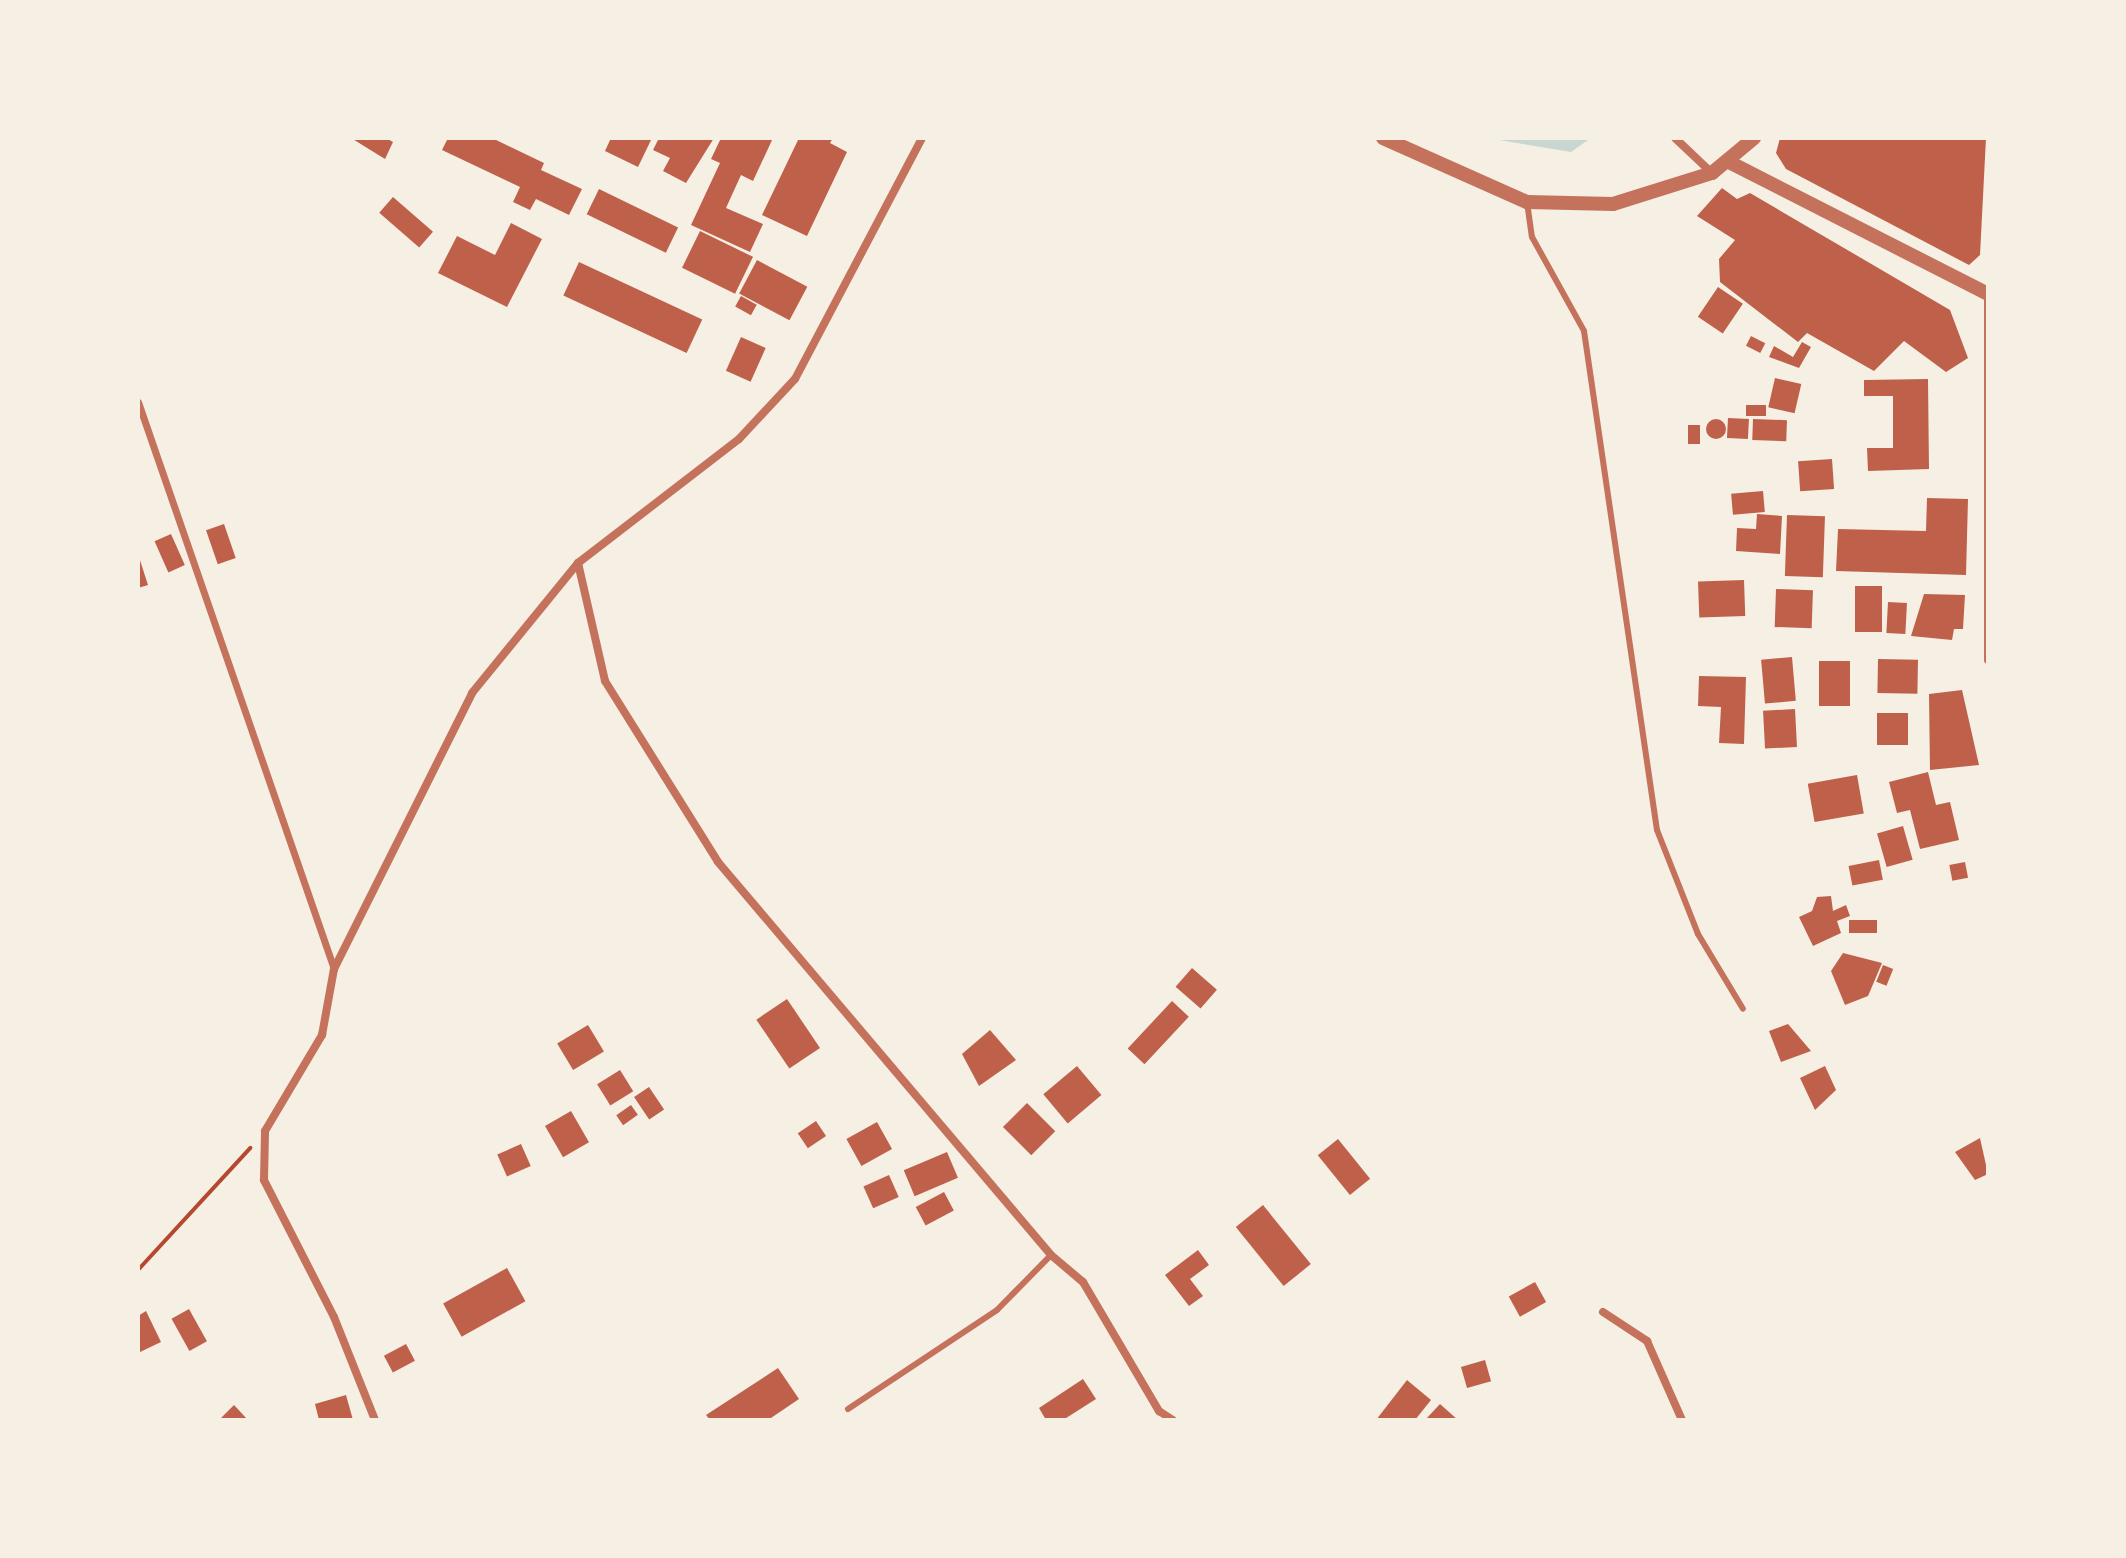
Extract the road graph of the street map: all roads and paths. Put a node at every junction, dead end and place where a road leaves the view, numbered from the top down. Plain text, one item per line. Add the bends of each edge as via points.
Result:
1 (922, 138) edge
2 (1383, 138) edge
3 (1675, 138) edge
4 (1754, 138) edge
5 (1727, 161) junction
6 (1712, 173) junction
7 (1527, 202) junction
8 (1988, 294) edge
9 (138, 402) edge
10 (578, 563) junction
11 (1988, 660) edge
12 (334, 969) junction
13 (1743, 1009) dead end
14 (265, 1131) junction
15 (1051, 1255) junction
16 (138, 1270) edge
17 (1603, 1312) dead end
18 (848, 1409) dead end
19 (375, 1420) edge
20 (1173, 1420) edge
21 (1682, 1420) edge

1 - 10 street via 795,379 739,439
2 - 7 street
3 - 6 street
4 - 5 street
5 - 6 street
5 - 8 street
6 - 7 street via 1613,204
7 - 13 lane via 1532,237 1584,331 1657,830 1698,934
8 - 11 street
9 - 12 street
10 - 12 street via 472,693
10 - 15 street via 605,681 718,862
12 - 14 street via 322,1035
14 - 16 path
14 - 19 street via 264,1180 334,1317
15 - 18 lane via 997,1310
15 - 20 street via 1083,1282 1159,1411
17 - 21 street via 1647,1341

